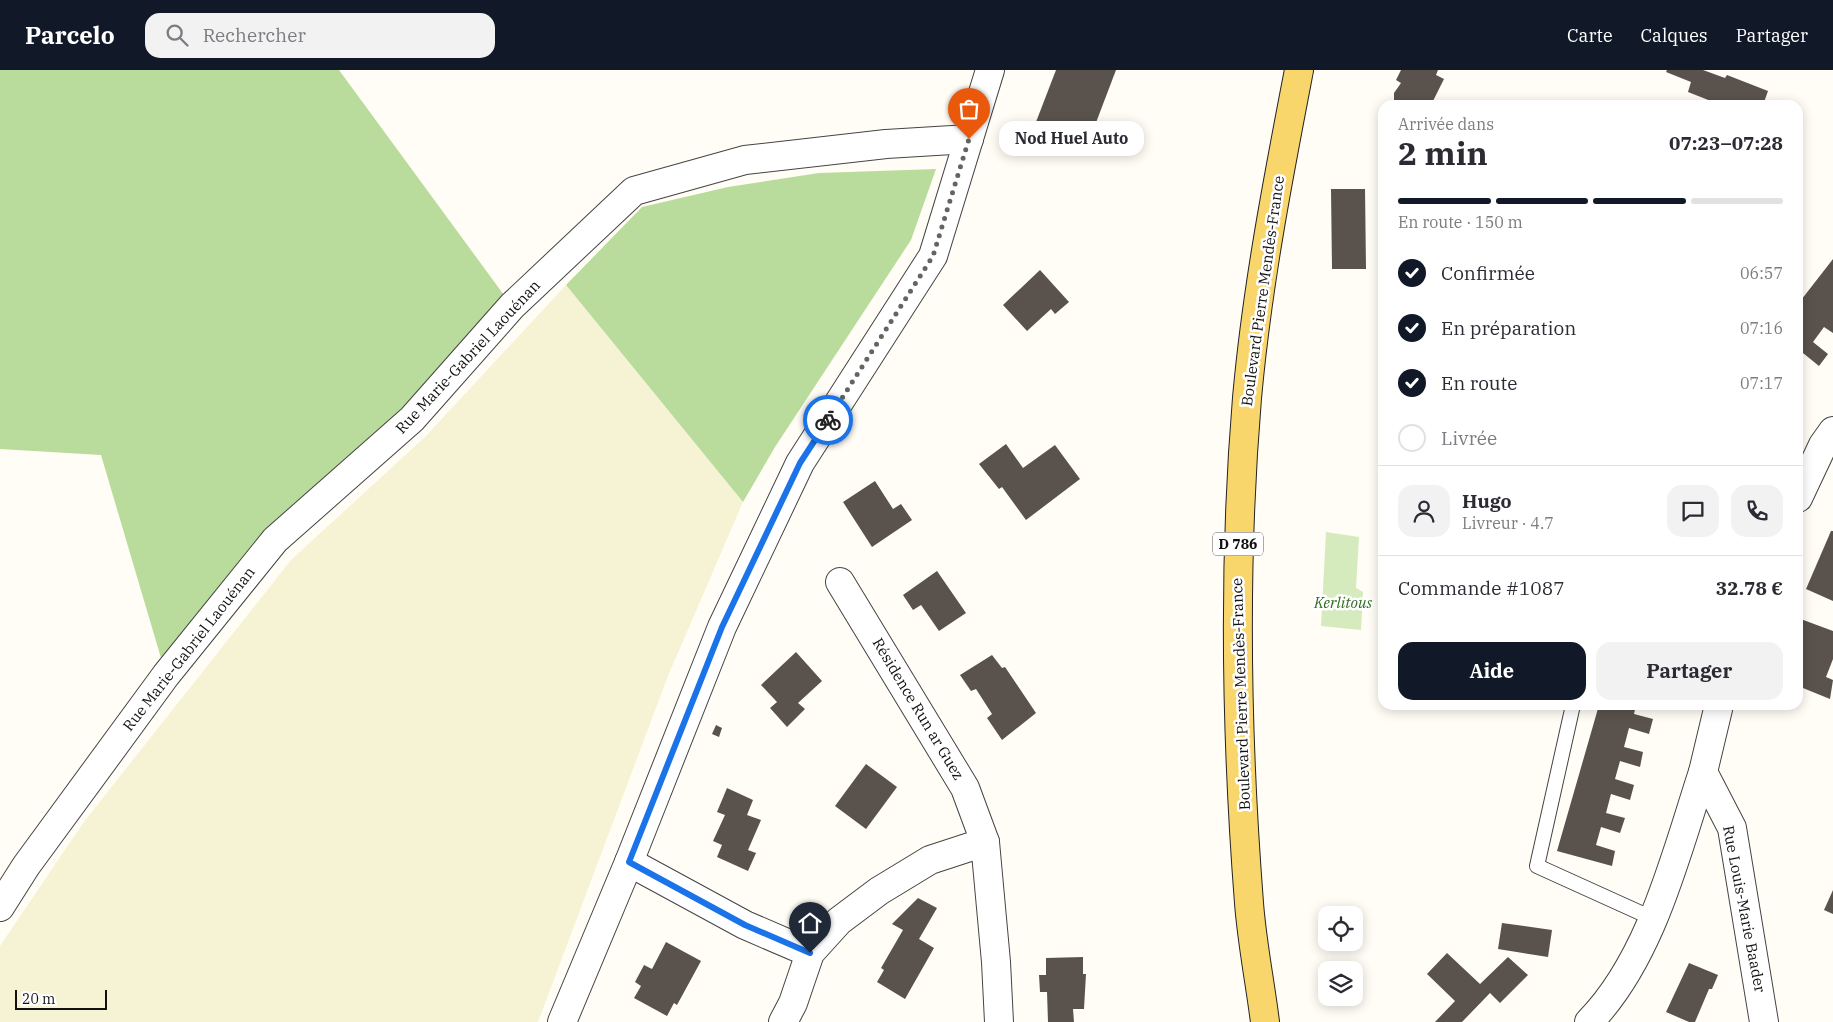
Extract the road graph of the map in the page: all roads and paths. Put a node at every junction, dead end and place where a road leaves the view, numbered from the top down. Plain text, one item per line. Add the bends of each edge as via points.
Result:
1 (990, 70) edge
2 (1299, 70) edge
3 (969, 139) junction
4 (1833, 431) edge
5 (1803, 487) edge
6 (840, 582) dead end
7 (1572, 710) edge
8 (1718, 710) edge
9 (1703, 772) junction
10 (985, 842) junction
11 (629, 862) junction
12 (0, 907) edge
13 (1654, 919) junction
14 (810, 953) junction
15 (562, 1022) edge
16 (782, 1022) edge
17 (999, 1022) edge
18 (1265, 1022) edge
19 (1589, 1022) edge
20 (1764, 1022) edge

1 - 3 street
2 - 18 main road, Boulevard Pierre Mendès-France / D 786 via 1266,243 1247,397 1238,555 1238,698 1249,905
3 - 11 street via 933,256 800,463 722,627
3 - 12 street, Rue Marie-Gabriel Laouénan via 886,144 745,160 634,191 512,306 412,420 275,540 166,675 26,866
4 - 5 street
6 - 10 street, Résidence Run ar Guez via 965,788
7 - 13 lane via 1537,866
8 - 9 street
9 - 13 street
9 - 20 street, Rue Louis-Marie Baader via 1732,828
10 - 14 street via 930,860 879,891 839,920
10 - 17 street, Résidence Run ar Guez
11 - 14 street via 745,925
11 - 15 street
13 - 19 street via 1610,1001
14 - 16 street via 793,1003

